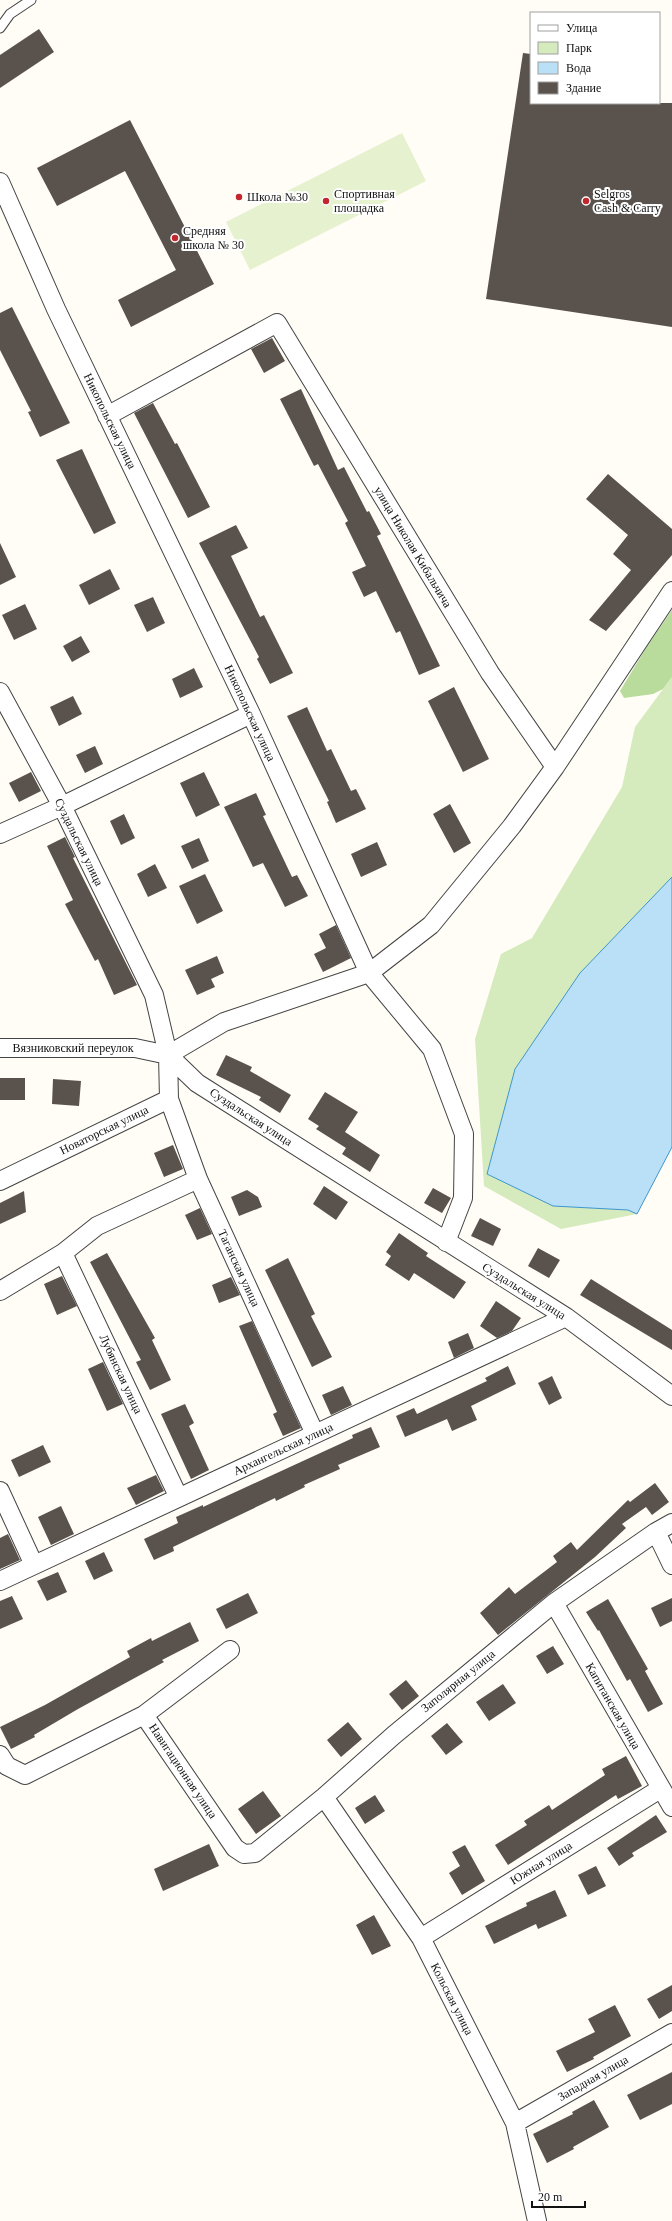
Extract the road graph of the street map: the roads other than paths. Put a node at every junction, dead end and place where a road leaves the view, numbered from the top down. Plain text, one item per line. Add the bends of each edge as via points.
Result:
1 (31, 0) edge
2 (0, 28) edge
3 (0, 182) edge
4 (107, 416) junction
5 (672, 591) edge
6 (0, 692) edge
7 (251, 714) junction
8 (555, 767) junction
9 (62, 806) junction
10 (0, 834) edge
11 (369, 973) junction
12 (0, 1048) edge
13 (168, 1055) junction
14 (169, 1099) junction
15 (198, 1179) junction
16 (0, 1181) edge
17 (446, 1242) junction
18 (63, 1253) junction
19 (0, 1291) edge
20 (566, 1317) junction
21 (672, 1396) edge
22 (315, 1434) junction
23 (0, 1491) edge
24 (178, 1496) junction
25 (672, 1523) edge
26 (656, 1532) junction
27 (34, 1565) junction
28 (672, 1565) edge
29 (0, 1580) edge
30 (554, 1603) junction
31 (230, 1650) dead end
32 (144, 1715) junction
33 (0, 1755) edge
34 (660, 1789) junction
35 (324, 1797) junction
36 (672, 1807) edge
37 (255, 1853) joint
38 (421, 1938) junction
39 (672, 2034) edge
40 (515, 2123) junction
41 (538, 2221) edge

1 - 2 lane via 10,14
3 - 4 street, Никопольская улица
4 - 7 street, Никопольская улица
4 - 8 street, улица Николая Кибальчича via 277,323 490,673
5 - 8 street
6 - 9 street, Суздальская улица
7 - 9 street
7 - 11 street, Никопольская улица
8 - 11 street via 512,826 432,925
9 - 10 street
9 - 13 street, Суздальская улица via 154,995
11 - 13 street via 224,1022
11 - 17 street, Никопольская улица via 432,1049 464,1134 463,1198
12 - 13 street, Вязниковский переулок via 135,1048
13 - 14 street
13 - 17 street, Суздальская улица via 197,1083
14 - 15 street, Таганская улица
14 - 16 street, Новаторская улица
15 - 18 street via 97,1226
15 - 22 street, Таганская улица
17 - 20 street, Суздальская улица
18 - 19 street
18 - 24 street, Лубянская улица
20 - 21 street, Суздальская улица
20 - 22 street, Архангельская улица
22 - 24 street, Архангельская улица
23 - 27 street
24 - 27 street, Архангельская улица
25 - 26 street, Заполярная улица
26 - 28 street
26 - 30 street, Заполярная улица
27 - 29 street, Архангельская улица
30 - 34 street, Капитанская улица
30 - 35 street, Заполярная улица via 394,1734
31 - 32 street
32 - 33 street, Навигационная улица via 25,1775 7,1766
32 - 37 street, Навигационная улица via 235,1848 244,1854
34 - 36 street, Капитанская улица
34 - 38 street, Южная улица
35 - 37 street, Заполярная улица
35 - 38 street, Кольская улица
38 - 40 street, Кольская улица
39 - 40 street, Западная улица
40 - 41 street, Кольская улица

